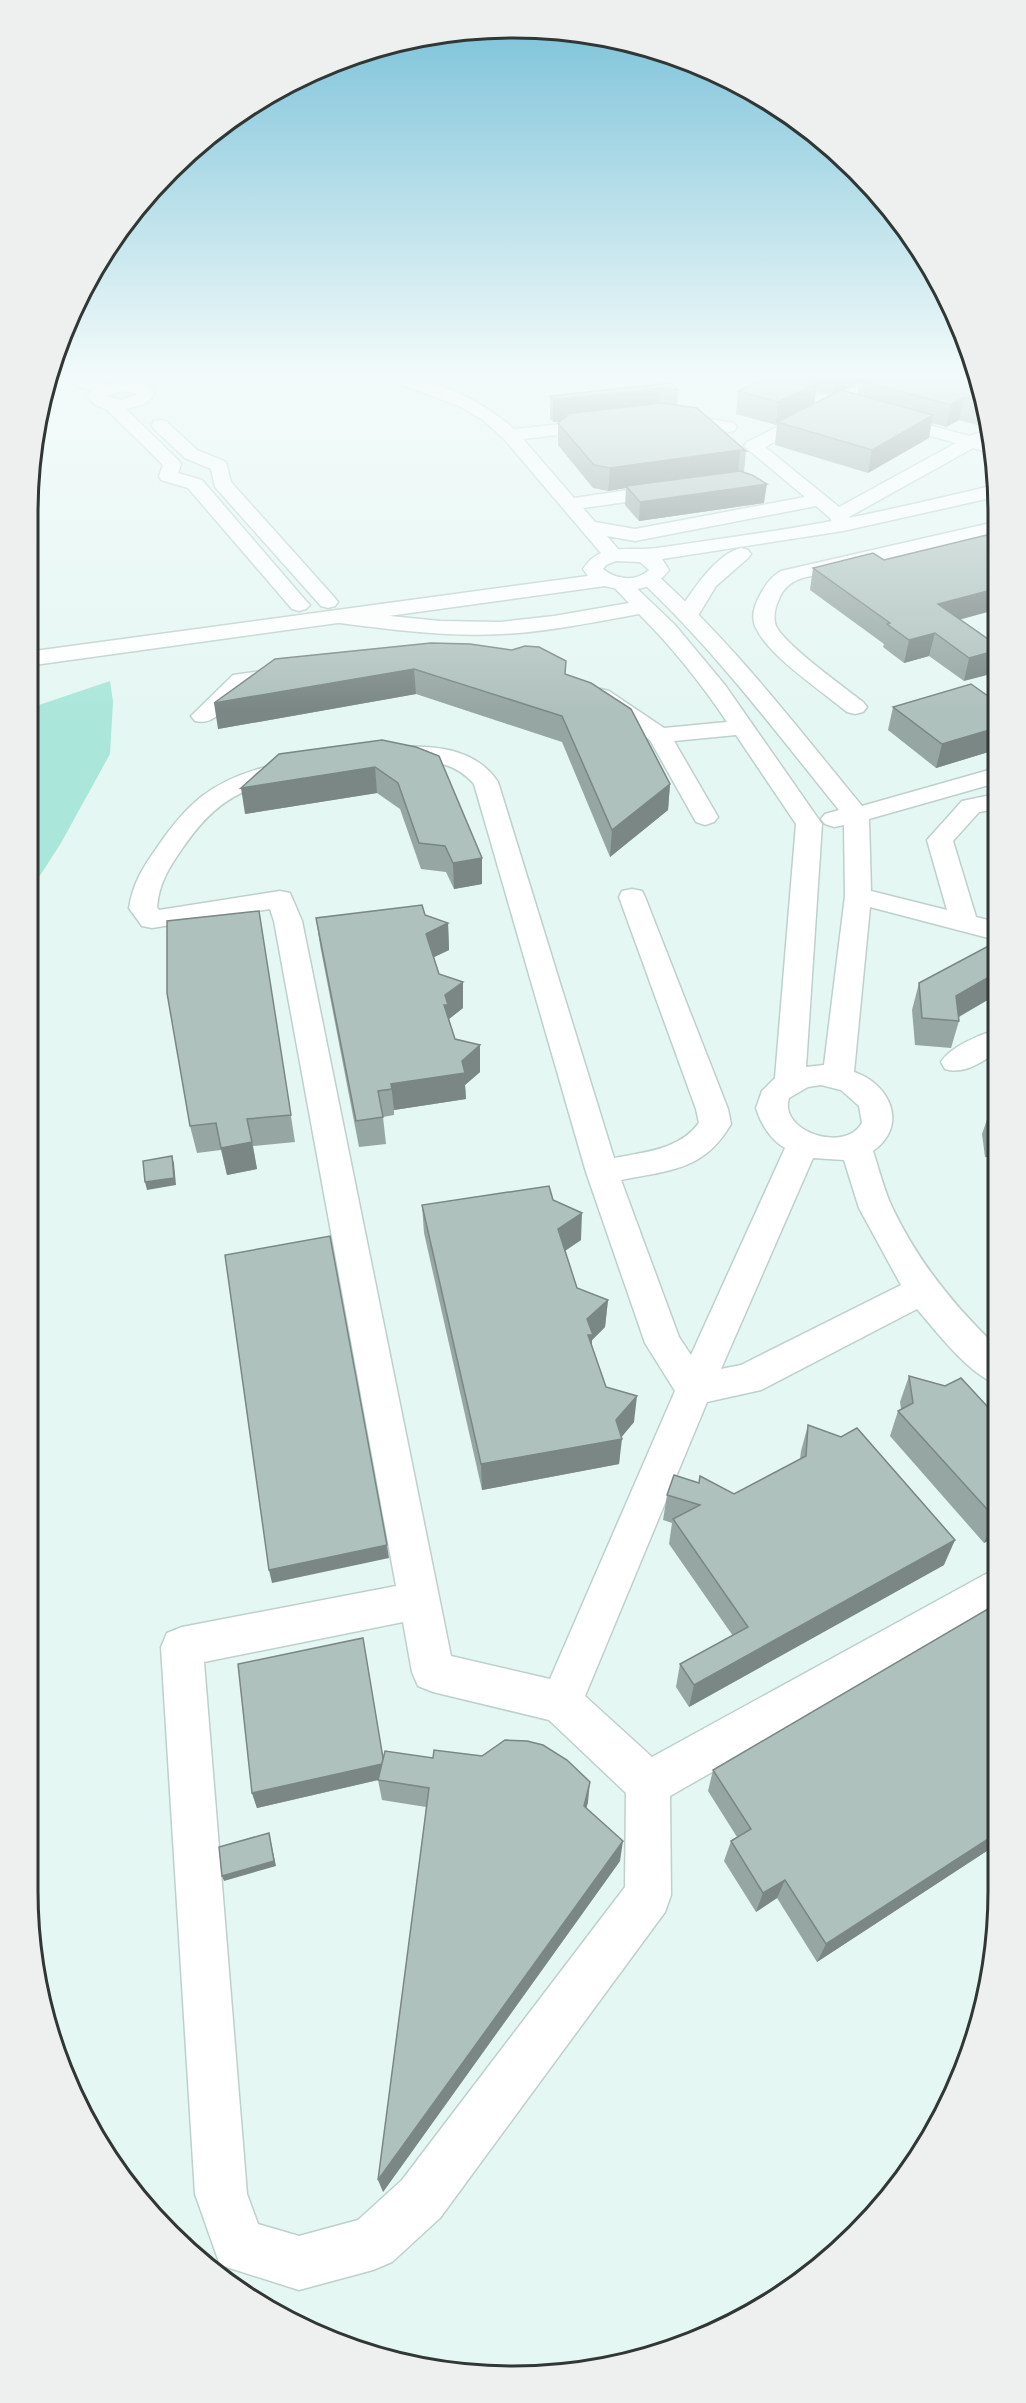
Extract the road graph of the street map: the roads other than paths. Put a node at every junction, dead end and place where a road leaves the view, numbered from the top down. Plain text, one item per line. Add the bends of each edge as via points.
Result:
1 (198, 487) edge
2 (226, 487) edge
3 (555, 487) edge
4 (804, 487) edge
5 (896, 487) edge
6 (687, 488) edge
7 (766, 492) edge
8 (987, 492) edge
9 (820, 500) junction
10 (569, 504) junction
11 (988, 505) edge
12 (785, 506) junction
13 (841, 520) junction
14 (589, 527) junction
15 (988, 530) edge
16 (741, 554) junction
17 (613, 555) junction
18 (651, 568) junction
19 (607, 576) junction
20 (299, 605) junction
21 (644, 607) junction
22 (334, 610) junction
23 (688, 614) junction
24 (38, 643) edge
25 (38, 657) edge
26 (307, 672) edge
27 (579, 682) edge
28 (855, 706) dead end
29 (203, 716) dead end
30 (742, 727) junction
31 (659, 736) junction
32 (362, 756) edge
33 (320, 763) edge
34 (988, 777) edge
35 (988, 803) edge
36 (855, 816) junction
37 (705, 817) dead end
38 (809, 824) junction
39 (858, 896) junction
40 (632, 897) dead end
41 (964, 923) junction
42 (988, 929) edge
43 (988, 1044) edge
44 (956, 1062) dead end
45 (838, 1078) junction
46 (790, 1081) junction
47 (803, 1144) junction
48 (855, 1146) junction
49 (603, 1172) junction
50 (922, 1290) junction
51 (988, 1360) edge
52 (694, 1389) junction
53 (988, 1594) edge
54 (419, 1600) junction
55 (561, 1702) junction
56 (648, 1784) junction

1 - 20 street
2 - 22 street
3 - 10 street
4 - 9 street
5 - 13 street
6 - 10 street
7 - 12 street
8 - 13 street
9 - 12 street
9 - 13 street
10 - 14 street
11 - 16 street
12 - 14 street via 635,535
13 - 18 street
14 - 17 street
15 - 28 street via 781,579 764,610 764,625 774,639
16 - 18 street
16 - 23 street via 708,582
17 - 18 street
17 - 19 street via 604,557
18 - 19 street via 631,584
18 - 23 street
19 - 21 street
19 - 22 street
20 - 22 street
20 - 24 street
21 - 22 street via 499,628 418,626
21 - 30 street via 717,690
22 - 25 street
23 - 36 street
26 - 29 street via 240,680
27 - 31 street
30 - 31 street
30 - 38 street
31 - 37 street
32 - 49 street via 424,752 449,756 477,769 486,782
33 - 54 street via 278,770 208,801 182,830 146,882 143,908 152,920 280,899 288,921
34 - 36 street
35 - 41 street via 971,806 940,840
36 - 38 street
36 - 39 street
38 - 46 street
39 - 41 street
39 - 45 street
40 - 49 street via 715,1124 702,1142 675,1157
41 - 42 street
43 - 44 street
45 - 46 street via 821,1075
45 - 48 street via 867,1093 879,1116 868,1138
46 - 47 street via 779,1089 772,1112 783,1130
47 - 48 street via 830,1149
47 - 52 street
48 - 50 street via 876,1208
49 - 52 street via 663,1343
50 - 51 street
50 - 52 street via 748,1379
52 - 55 street
53 - 56 street
54 - 55 street via 433,1672
54 - 56 street via 182,1647 221,2194 239,2246 299,2263 374,2243 421,2199 648,1895
55 - 56 street

